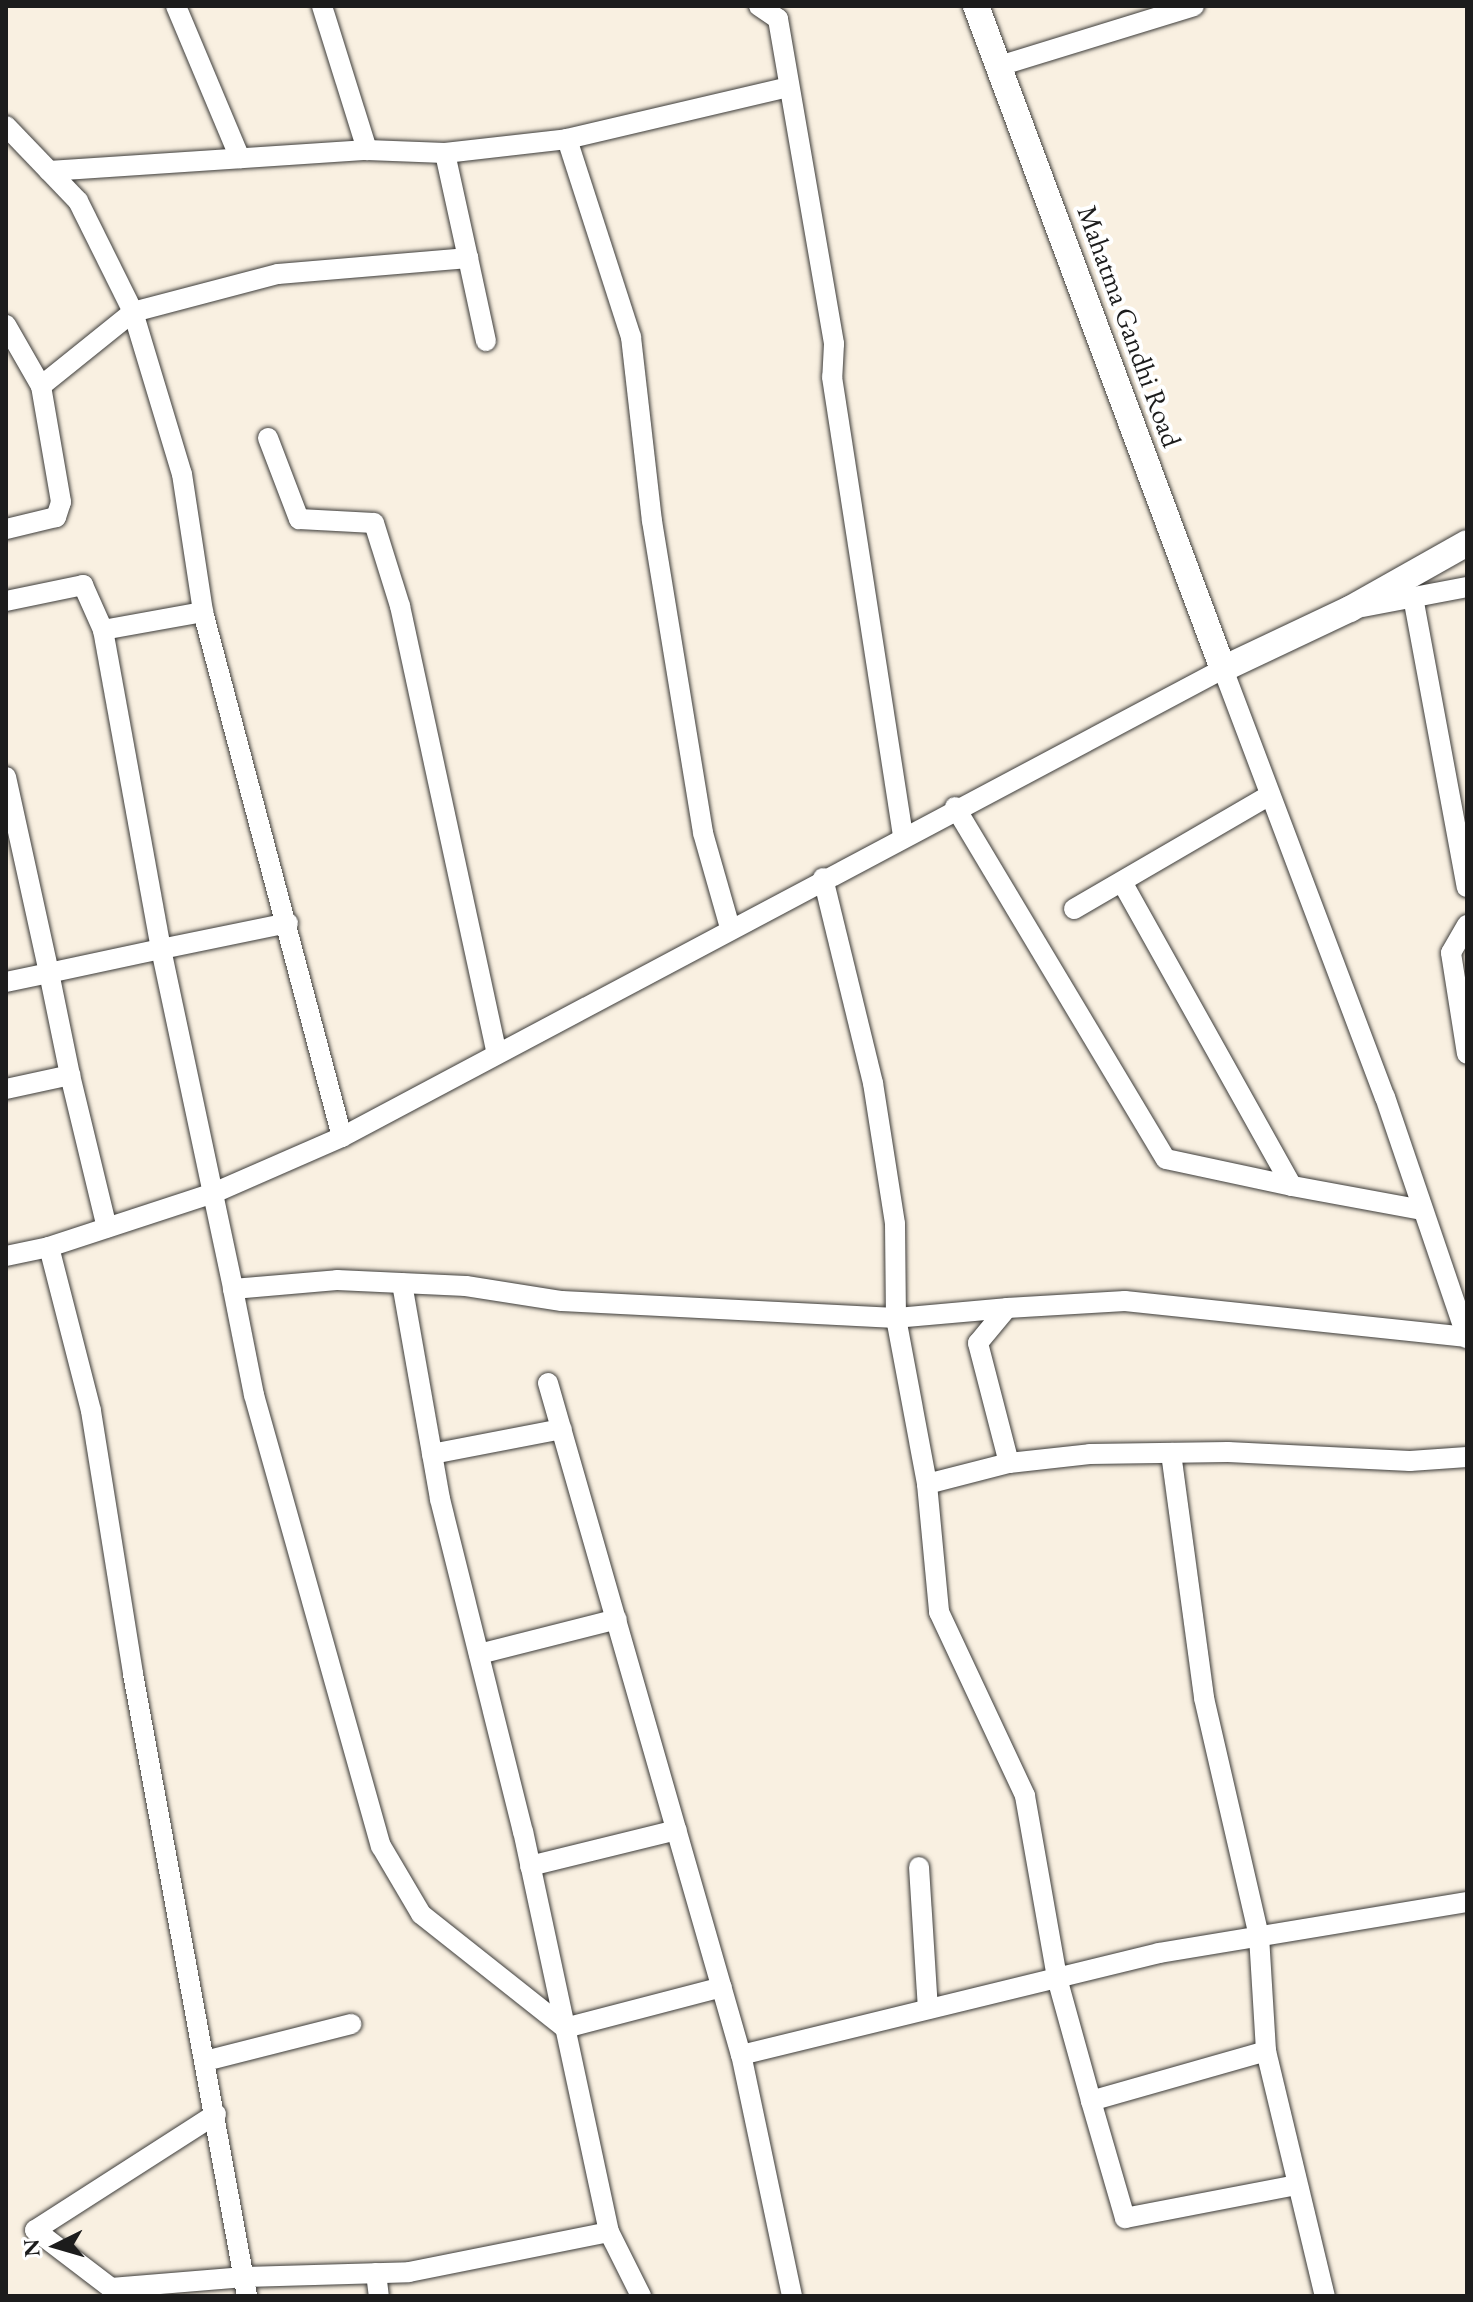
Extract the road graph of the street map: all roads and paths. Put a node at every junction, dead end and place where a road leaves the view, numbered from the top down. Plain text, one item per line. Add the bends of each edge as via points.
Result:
1 (176, 6) edge
2 (322, 6) edge
3 (759, 6) edge
4 (976, 6) edge
5 (1194, 6) edge
6 (999, 66) junction
7 (788, 87) junction
8 (6, 126) edge
9 (567, 139) junction
10 (367, 150) junction
11 (445, 153) junction
12 (240, 158) junction
13 (49, 171) junction
14 (468, 258) junction
15 (133, 312) junction
16 (6, 325) edge
17 (486, 341) dead end
18 (41, 386) junction
19 (268, 438) dead end
20 (6, 529) edge
21 (1467, 543) edge
22 (1467, 587) edge
23 (1413, 597) junction
24 (6, 601) edge
25 (1350, 609) junction
26 (203, 612) junction
27 (103, 630) junction
28 (1223, 669) junction
29 (6, 777) edge
30 (1270, 795) junction
31 (955, 807) junction
32 (903, 835) junction
33 (823, 878) junction
34 (1122, 882) junction
35 (1467, 887) edge
36 (1074, 909) dead end
37 (288, 923) junction
38 (1467, 925) edge
39 (730, 928) junction
40 (161, 949) junction
41 (49, 973) junction
42 (6, 982) edge
43 (497, 1053) junction
44 (1467, 1054) edge
45 (70, 1075) junction
46 (6, 1089) edge
47 (342, 1137) junction
48 (1292, 1186) junction
49 (216, 1192) junction
50 (1423, 1210) junction
51 (107, 1228) junction
52 (49, 1247) junction
53 (6, 1256) edge
54 (402, 1283) junction
55 (233, 1289) junction
56 (1007, 1308) junction
57 (896, 1318) junction
58 (1467, 1338) edge
59 (548, 1383) dead end
60 (562, 1429) junction
61 (1171, 1453) junction
62 (432, 1454) junction
63 (1467, 1457) edge
64 (1009, 1463) junction
65 (927, 1484) junction
66 (617, 1619) junction
67 (479, 1654) junction
68 (677, 1830) junction
69 (530, 1866) junction
70 (919, 1867) dead end
71 (1467, 1902) edge
72 (1259, 1936) junction
73 (1057, 1978) junction
74 (722, 1987) junction
75 (928, 2009) junction
76 (351, 2024) dead end
77 (565, 2028) junction
78 (1266, 2051) junction
79 (741, 2055) junction
80 (205, 2061) junction
81 (1091, 2101) junction
82 (216, 2114) junction
83 (1296, 2185) junction
84 (609, 2232) junction
85 (376, 2273) junction
86 (246, 2286) edge
87 (379, 2296) edge
88 (641, 2296) edge
89 (792, 2296) edge
90 (1325, 2296) edge

1 - 12 street
2 - 10 street
3 - 7 street via 778,19
4 - 6 street, Mahatma Gandhi Road
5 - 6 street
6 - 28 street, Mahatma Gandhi Road
7 - 9 street
7 - 32 street via 834,344 832,377
8 - 13 street
9 - 11 street
9 - 39 street via 631,337 652,521 660,545 703,833
10 - 11 street
10 - 12 street
11 - 14 street
12 - 13 street
13 - 15 street via 78,201
14 - 15 street via 278,274
14 - 17 street
15 - 18 street
15 - 26 street via 182,474
16 - 18 street
18 - 20 street via 61,511 47,521
19 - 43 street via 299,519 374,523 400,606
21 - 25 street
22 - 23 street
23 - 25 street
23 - 35 street
24 - 27 street via 83,585
25 - 28 street
26 - 27 street
26 - 37 street
27 - 40 street
28 - 30 street
28 - 31 street
29 - 41 street
30 - 34 street
30 - 50 street
31 - 32 street
31 - 48 street via 1166,1159
32 - 33 street
33 - 39 street
33 - 57 street via 873,1083 895,1224
34 - 36 street
34 - 48 street
37 - 40 street
37 - 47 street
38 - 44 street via 1451,953
39 - 43 street
40 - 41 street
40 - 49 street
41 - 42 street
41 - 45 street
43 - 47 street
45 - 46 street
45 - 51 street
47 - 49 street
48 - 50 street
49 - 51 street
49 - 55 street
50 - 58 street
51 - 52 street
52 - 53 street
52 - 80 street via 91,1411
54 - 55 street via 337,1280
54 - 57 street via 562,1301
54 - 62 street
55 - 77 street via 254,1395 381,1846 421,1914
56 - 57 street
56 - 58 street via 1125,1301
56 - 64 street via 978,1343
57 - 65 street
59 - 60 street
60 - 62 street
60 - 66 street
61 - 63 street via 1410,1461
61 - 64 street
61 - 72 street via 1204,1698
62 - 67 street
64 - 65 street
65 - 73 street via 939,1612 1025,1796
66 - 67 street
66 - 68 street
67 - 69 street
68 - 69 street
68 - 74 street
69 - 77 street
70 - 75 street
71 - 72 street
72 - 73 street
72 - 78 street
73 - 75 street
73 - 81 street
74 - 77 street
74 - 79 street
75 - 79 street
76 - 80 street
77 - 84 street
78 - 81 street
78 - 83 street
79 - 89 street
80 - 82 street
81 - 83 street via 1125,2218
82 - 86 street
82 - 86 street via 35,2230 111,2288
83 - 90 street
84 - 85 street via 409,2272
84 - 88 street
85 - 86 street
85 - 87 street

